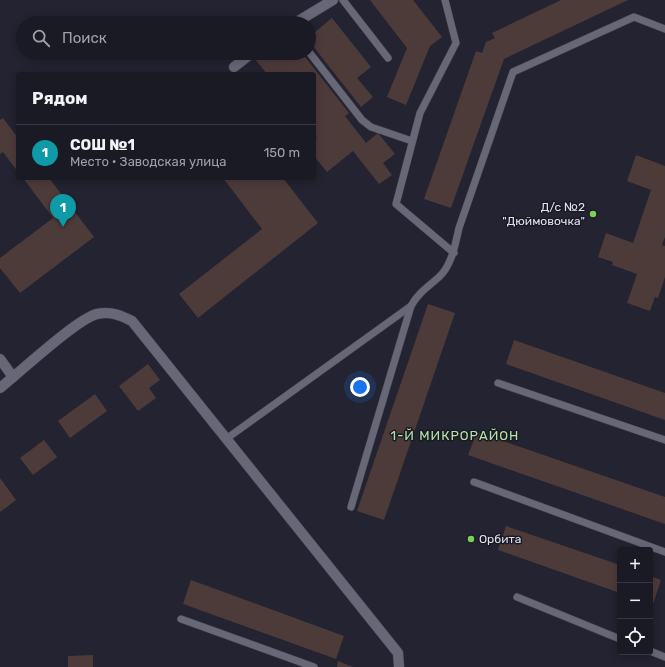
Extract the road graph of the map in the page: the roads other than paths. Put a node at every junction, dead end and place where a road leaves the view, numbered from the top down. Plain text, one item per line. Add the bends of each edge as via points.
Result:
1 (332, 0) edge
2 (343, 0) edge
3 (445, 0) edge
4 (306, 16) edge
5 (665, 29) edge
6 (388, 58) dead end
7 (243, 60) edge
8 (315, 60) edge
9 (234, 67) dead end
10 (412, 141) junction
11 (454, 253) junction
12 (411, 306) junction
13 (0, 359) edge
14 (13, 377) junction
15 (498, 383) dead end
16 (0, 388) edge
17 (226, 439) junction
18 (665, 440) edge
19 (474, 482) dead end
20 (351, 507) dead end
21 (665, 552) edge
22 (517, 597) dead end
23 (181, 619) dead end
24 (617, 638) edge
25 (653, 652) edge
26 (665, 657) edge
27 (314, 667) edge
28 (399, 667) edge

1 - 4 street
2 - 6 lane
3 - 10 lane via 456,44 420,113
5 - 11 lane via 634,17 513,72 459,228
7 - 9 street
8 - 10 lane via 371,128
10 - 11 lane via 396,204
11 - 12 lane via 441,276 417,295
12 - 17 lane
12 - 20 lane
13 - 14 street
14 - 16 street
14 - 17 street via 79,323 95,314 108,312 122,315 132,321
15 - 18 lane
17 - 28 street via 398,653
19 - 21 lane
22 - 24 lane
23 - 27 lane
25 - 26 lane

